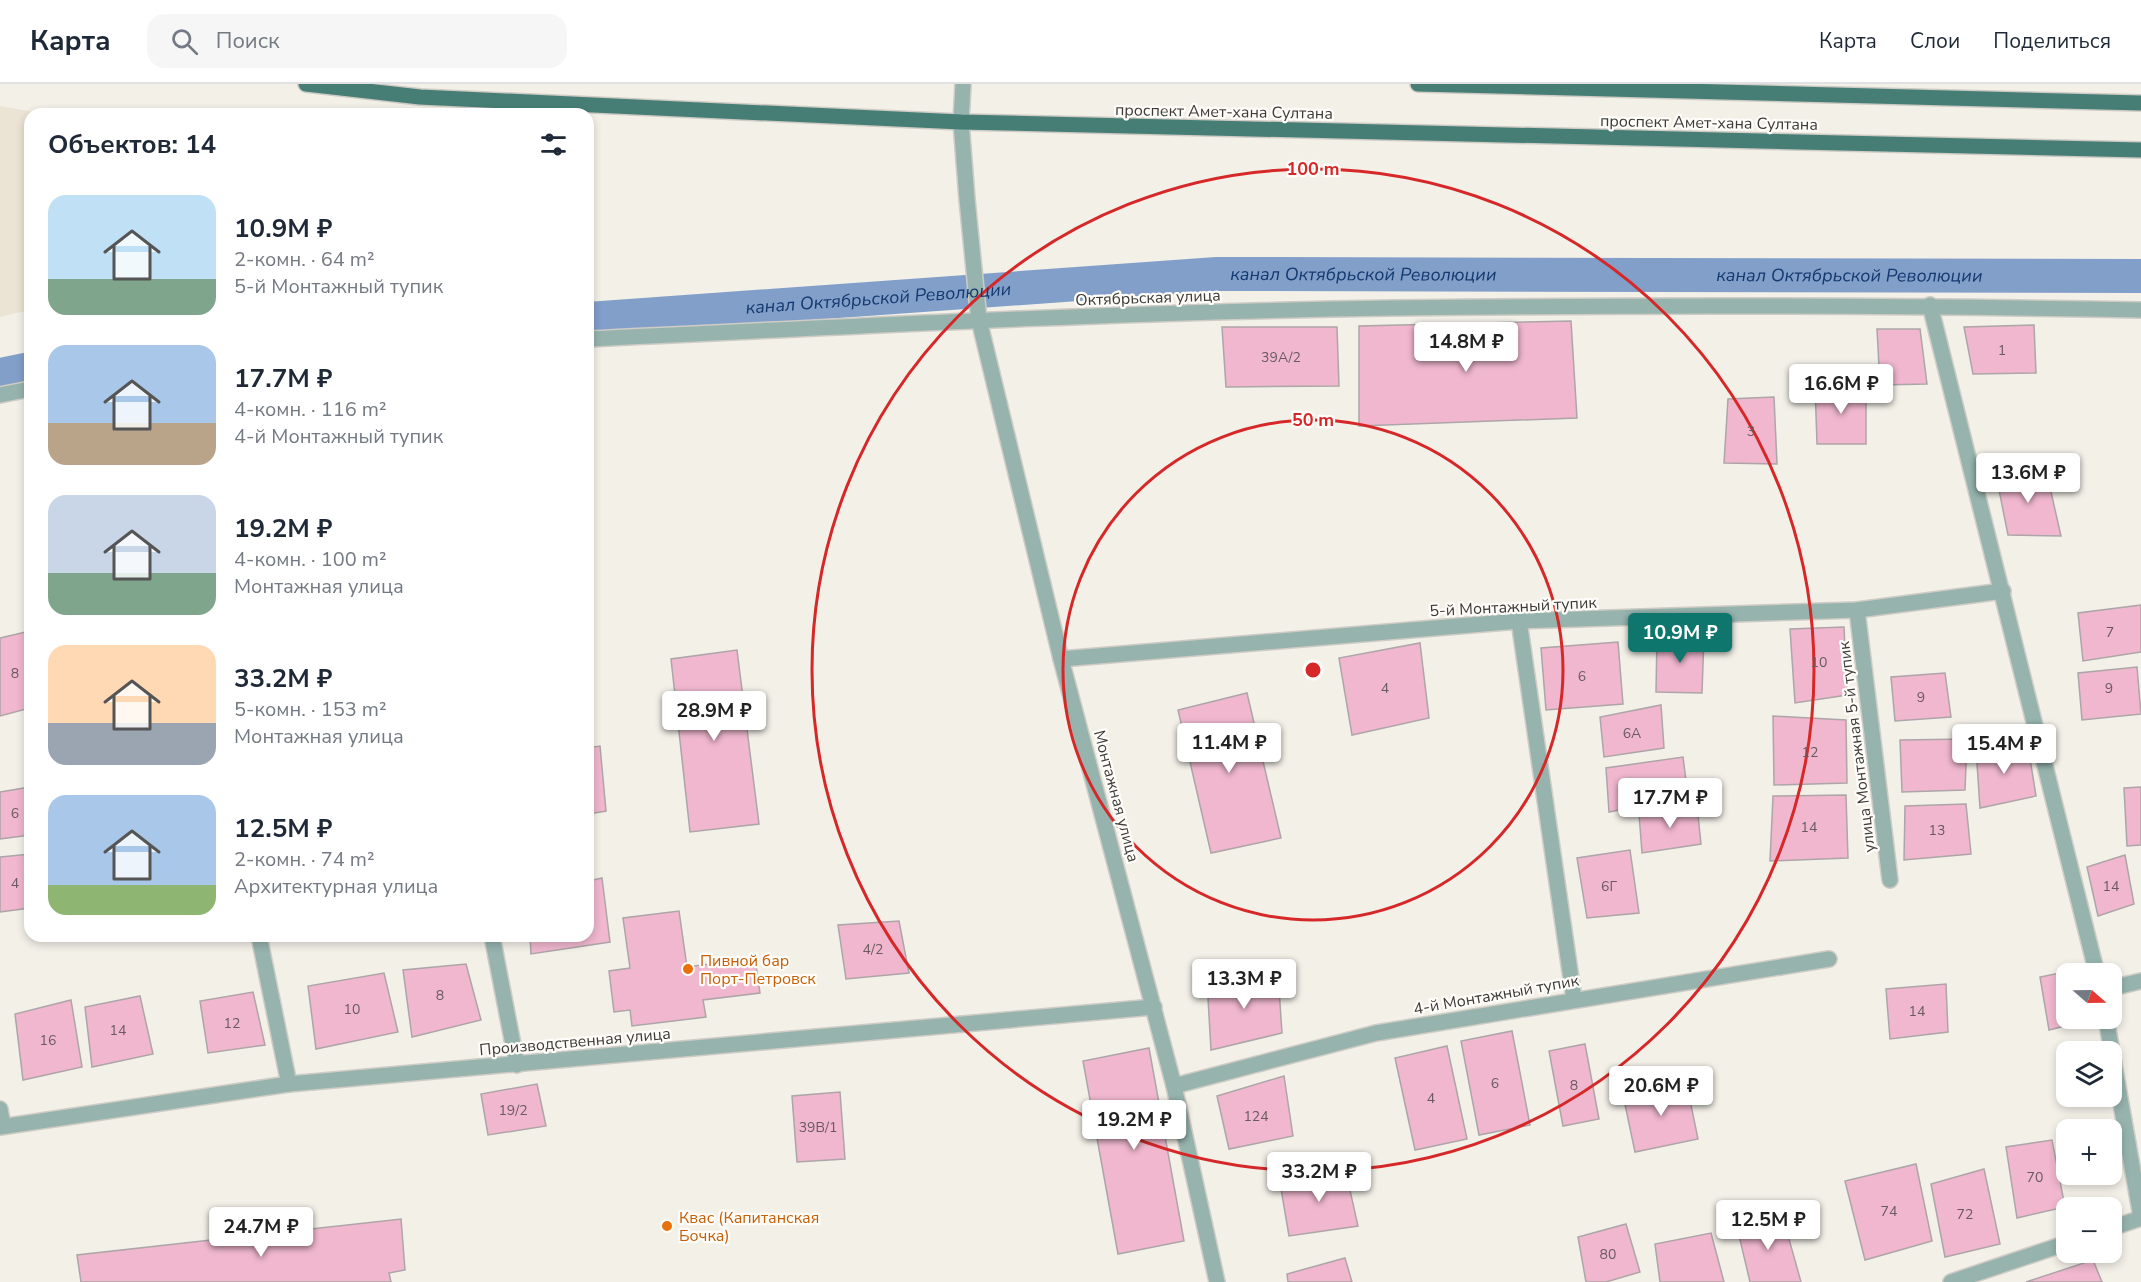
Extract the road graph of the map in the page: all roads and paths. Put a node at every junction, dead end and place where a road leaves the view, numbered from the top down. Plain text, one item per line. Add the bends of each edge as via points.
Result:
1 (306, 84) edge
2 (963, 84) edge
3 (1418, 84) edge
4 (2141, 102) edge
5 (961, 122) junction
6 (2141, 150) edge
7 (1930, 306) junction
8 (2141, 310) edge
9 (979, 320) junction
10 (594, 339) edge
11 (24, 390) edge
12 (0, 395) edge
13 (2003, 591) junction
14 (1857, 610) junction
15 (1519, 621) junction
16 (1061, 659) junction
17 (1890, 880) dead end
18 (260, 942) edge
19 (493, 942) edge
20 (1829, 959) dead end
21 (2094, 963) edge
22 (2141, 981) edge
23 (2122, 986) edge
24 (1574, 999) junction
25 (1154, 1007) junction
26 (517, 1065) junction
27 (289, 1084) junction
28 (1174, 1086) junction
29 (2122, 1107) edge
30 (0, 1109) edge
31 (2, 1127) edge
32 (2141, 1217) edge
33 (2122, 1224) edge
34 (2056, 1247) edge
35 (1217, 1282) edge
36 (1951, 1282) edge

1 - 5 main road, проспект Амет-хана Султана via 420,97
2 - 5 street, Монтажная улица
3 - 4 main road
5 - 6 main road, проспект Амет-хана Султана
5 - 9 street, Монтажная улица
7 - 8 street, Октябрьская улица
7 - 9 street, Октябрьская улица via 1389,308
7 - 13 street
9 - 10 street, Октябрьская улица
9 - 16 street, Монтажная улица
11 - 12 street
13 - 14 street, 5-й Монтажный тупик
13 - 21 street
14 - 15 street, 5-й Монтажный тупик
14 - 17 street, улица Монтажная 5-й тупик
15 - 16 street, 5-й Монтажный тупик
15 - 24 street
16 - 25 street, Монтажная улица
18 - 27 street
19 - 26 street
20 - 24 street, 4-й Монтажный тупик
22 - 23 street
24 - 28 street, 4-й Монтажный тупик via 1376,1033
25 - 26 street, Производственная улица
25 - 28 street, Монтажная улица
26 - 27 street, Производственная улица
27 - 31 street, Производственная улица
28 - 35 street, Монтажная улица
29 - 32 street
30 - 31 street
32 - 33 street
34 - 36 street

